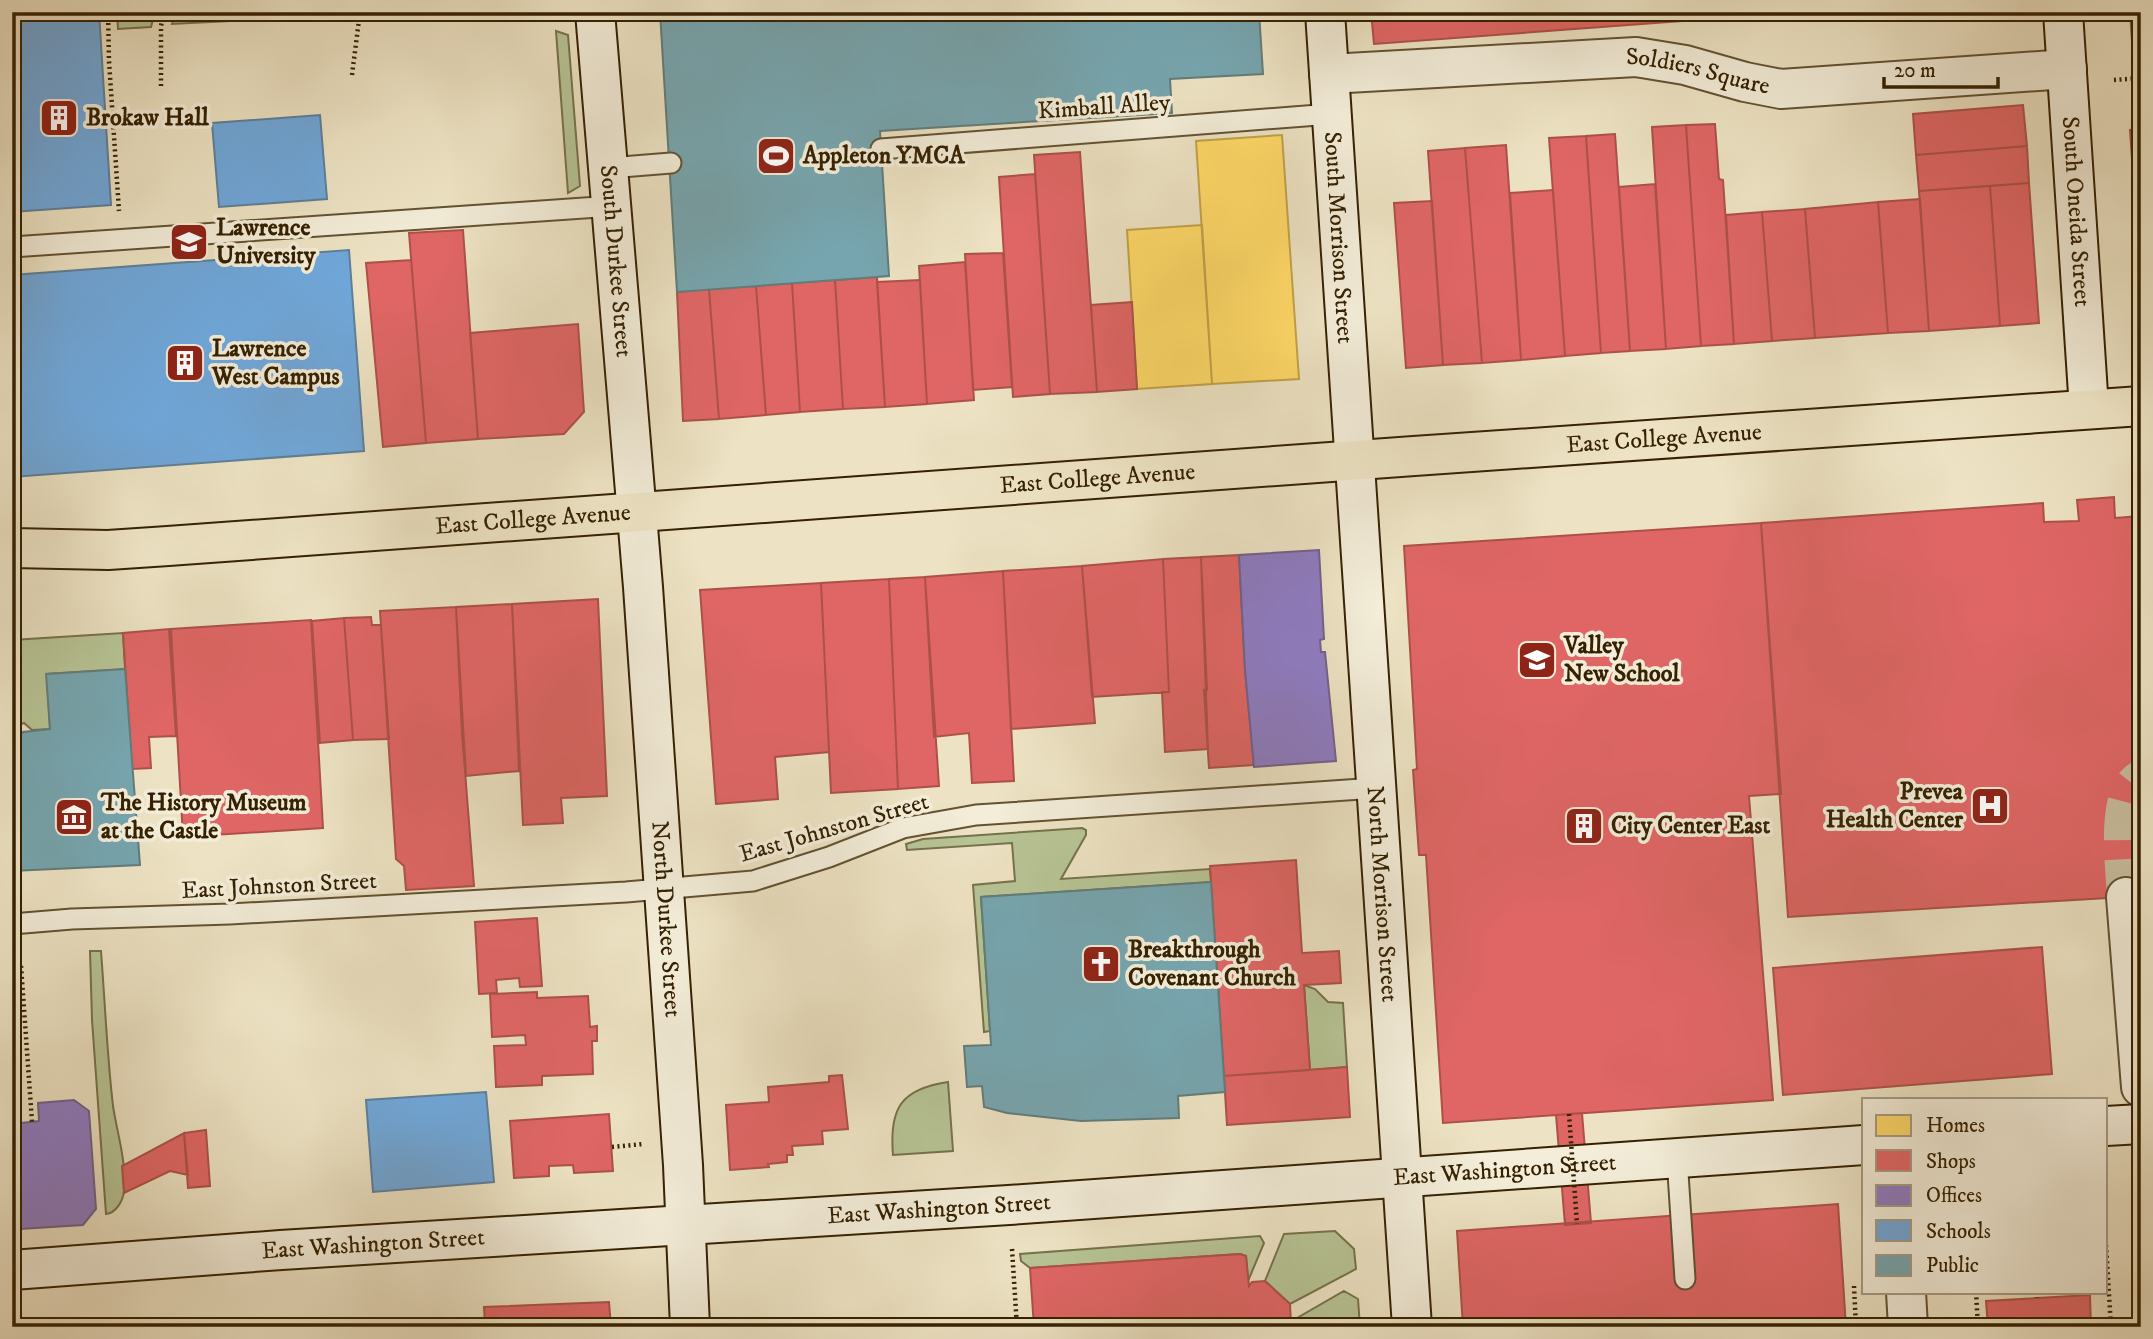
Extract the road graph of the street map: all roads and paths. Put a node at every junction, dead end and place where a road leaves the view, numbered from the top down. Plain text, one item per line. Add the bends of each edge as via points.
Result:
1 (108, 12) edge
2 (164, 12) edge
3 (360, 12) edge
4 (595, 12) edge
5 (1325, 12) edge
6 (2063, 12) edge
7 (2067, 69) junction
8 (1329, 74) junction
9 (352, 75) dead end
10 (2141, 78) edge
11 (2114, 80) dead end
12 (161, 86) dead end
13 (1331, 114) junction
14 (881, 149) dead end
15 (671, 163) dead end
16 (609, 168) junction
17 (613, 206) junction
18 (121, 240) junction
19 (12, 247) edge
20 (2141, 406) edge
21 (2089, 409) junction
22 (1353, 461) junction
23 (637, 512) junction
24 (12, 548) edge
25 (108, 550) junction
26 (12, 568) edge
27 (1376, 788) junction
28 (664, 888) junction
29 (2126, 897) tunnel mouth
30 (12, 924) edge
31 (21, 966) dead end
32 (2141, 1087) edge
33 (1569, 1114) dead end
34 (32, 1122) dead end
35 (2141, 1124) edge
36 (2108, 1126) edge
37 (644, 1144) dead end
38 (1862, 1145) edge
39 (612, 1147) dead end
40 (1677, 1158) junction
41 (1402, 1177) junction
42 (1577, 1224) dead end
43 (684, 1225) junction
44 (1012, 1250) dead end
45 (12, 1270) edge
46 (1685, 1279) dead end
47 (2108, 1284) edge
48 (1854, 1286) dead end
49 (1906, 1294) edge
50 (1976, 1294) edge
51 (2037, 1294) edge
52 (2037, 1298) dead end
53 (690, 1327) edge
54 (1017, 1327) edge
55 (1412, 1327) edge
56 (1856, 1327) edge
57 (1908, 1327) edge
58 (1978, 1327) edge
59 (2111, 1327) edge

1 - 18 path
2 - 12 path
3 - 9 path
4 - 16 street, South Durkee Street
5 - 8 street, South Morrison Street
6 - 7 street, South Oneida Street
7 - 8 street, Soldiers Square via 1781,89 1636,57
7 - 21 street, South Oneida Street
8 - 13 street, South Morrison Street
10 - 11 path
13 - 14 lane, Kimball Alley
13 - 22 street, South Morrison Street
15 - 16 lane
16 - 17 street, South Durkee Street
17 - 18 lane
17 - 23 street, South Durkee Street
18 - 19 lane
20 - 21 main road, East College Avenue
21 - 22 main road, East College Avenue
22 - 23 main road, East College Avenue
22 - 27 street, North Morrison Street
23 - 25 main road, East College Avenue
23 - 28 street, North Durkee Street
24 - 25 main road, East College Avenue
25 - 26 main road, East College Avenue
27 - 28 lane, East Johnston Street via 976,815 902,828 753,881
27 - 41 street, North Morrison Street
28 - 30 lane, East Johnston Street
28 - 43 street, North Durkee Street
29 - 32 street
31 - 34 path
33 - 42 path, bridge
35 - 36 street
37 - 39 path
38 - 40 street, East Washington Street
40 - 41 street, East Washington Street
40 - 46 lane
41 - 43 street, East Washington Street
41 - 55 street, North Morrison Street
43 - 45 street, East Washington Street
43 - 53 street, North Durkee Street
44 - 54 path
47 - 59 path
48 - 56 path
49 - 57 street
50 - 58 path
51 - 52 path

